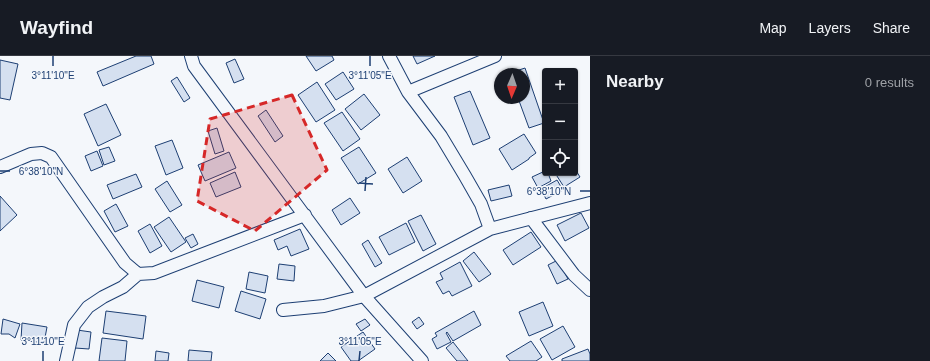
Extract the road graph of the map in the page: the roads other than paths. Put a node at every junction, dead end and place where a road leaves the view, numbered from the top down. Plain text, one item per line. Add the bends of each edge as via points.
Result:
1 (191, 56) edge
2 (389, 56) edge
3 (496, 56) edge
4 (408, 92) junction
5 (0, 167) edge
6 (590, 203) edge
7 (305, 215) junction
8 (531, 218) junction
9 (490, 229) junction
10 (138, 274) junction
11 (590, 290) edge
12 (364, 296) junction
13 (283, 310) dead end
14 (66, 361) edge
15 (422, 361) edge

1 - 7 street via 194,66
2 - 4 street
3 - 4 street
4 - 9 street via 441,136 481,204
5 - 10 street via 31,154 42,153 51,157 125,263
6 - 8 street
7 - 10 street via 154,273
7 - 12 street
8 - 9 street
8 - 11 street via 574,275
9 - 12 street
10 - 14 street via 122,287 88,307 74,325
12 - 13 street via 324,306
12 - 15 street

